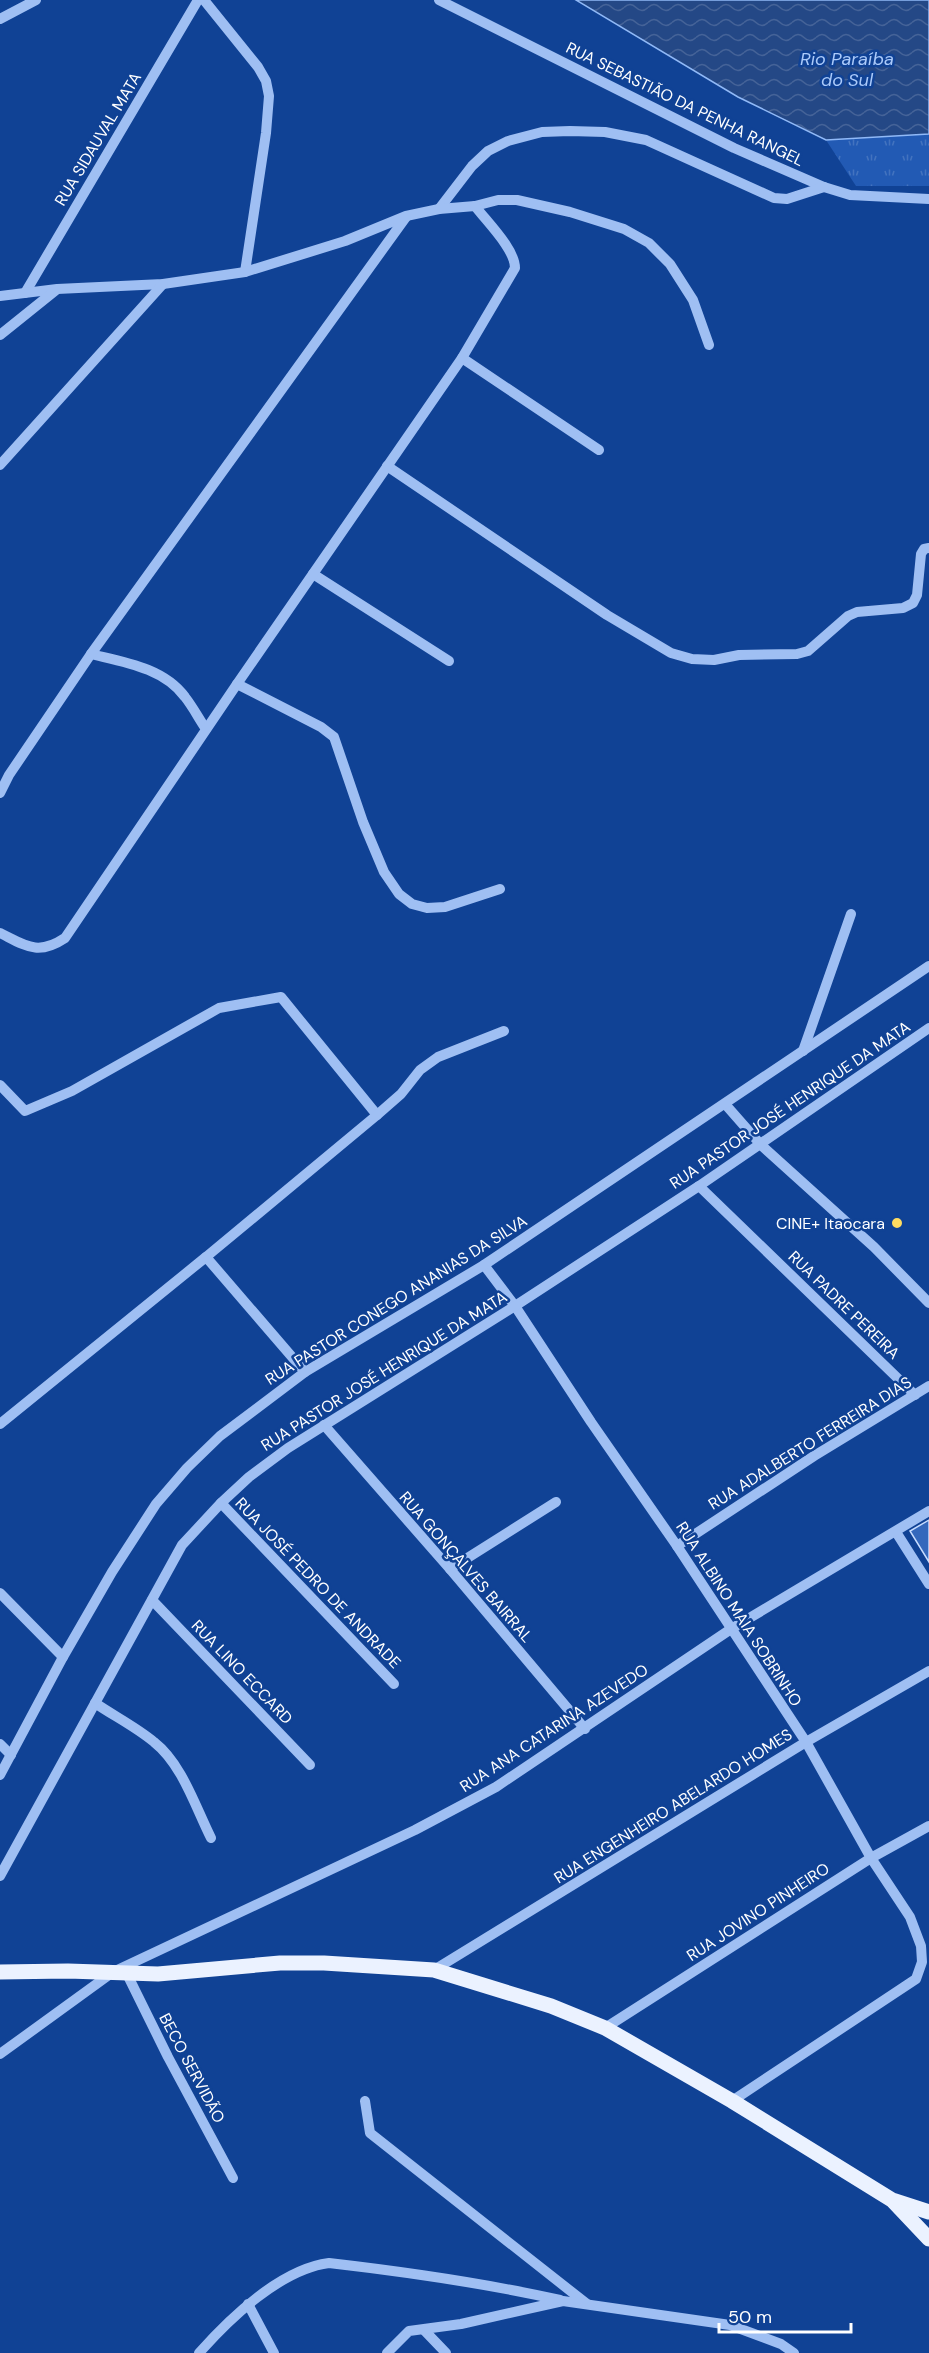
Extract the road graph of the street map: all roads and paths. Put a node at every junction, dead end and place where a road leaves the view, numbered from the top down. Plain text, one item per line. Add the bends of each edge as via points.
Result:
1 (36, 0) edge
2 (198, 0) edge
3 (204, 0) edge
4 (439, 0) edge
5 (0, 19) edge
6 (824, 187) junction
7 (929, 199) edge
8 (475, 206) junction
9 (439, 209) junction
10 (406, 216) junction
11 (245, 272) junction
12 (163, 284) junction
13 (57, 289) junction
14 (25, 293) junction
15 (0, 296) edge
16 (0, 335) edge
17 (709, 345) dead end
18 (462, 358) junction
19 (599, 450) dead end
20 (0, 465) edge
21 (387, 466) junction
22 (929, 548) edge
23 (314, 574) junction
24 (92, 654) junction
25 (448, 661) dead end
26 (237, 684) junction
27 (206, 729) junction
28 (0, 793) edge
29 (500, 889) dead end
30 (851, 914) dead end
31 (0, 933) edge
32 (929, 966) edge
33 (929, 1028) edge
34 (504, 1031) dead end
35 (802, 1051) junction
36 (0, 1085) edge
37 (725, 1104) junction
38 (377, 1115) junction
39 (761, 1145) junction
40 (699, 1186) junction
41 (206, 1257) junction
42 (484, 1265) junction
43 (929, 1303) edge
44 (515, 1306) junction
45 (305, 1372) junction
46 (929, 1386) edge
47 (915, 1395) junction
48 (0, 1424) edge
49 (324, 1425) junction
50 (556, 1502) dead end
51 (221, 1503) junction
52 (929, 1511) edge
53 (896, 1532) junction
54 (677, 1546) junction
55 (450, 1569) junction
56 (929, 1584) edge
57 (0, 1593) edge
58 (152, 1600) junction
59 (731, 1629) junction
60 (63, 1657) junction
61 (929, 1671) edge
62 (394, 1684) dead end
63 (95, 1703) junction
64 (585, 1729) junction
65 (806, 1742) junction
66 (0, 1744) edge
67 (11, 1755) junction
68 (310, 1765) dead end
69 (0, 1775) edge
70 (929, 1826) edge
71 (211, 1838) dead end
72 (871, 1858) junction
73 (0, 1876) edge
74 (434, 1970) junction
75 (0, 1972) edge
76 (120, 1972) junction
77 (605, 2028) junction
78 (0, 2054) edge
79 (365, 2101) dead end
80 (732, 2101) junction
81 (233, 2178) dead end
82 (892, 2200) junction
83 (929, 2212) edge
84 (929, 2239) edge
85 (563, 2301) junction
86 (248, 2304) junction
87 (588, 2304) junction
88 (424, 2330) junction
89 (199, 2353) edge
90 (274, 2353) edge
91 (387, 2353) edge
92 (446, 2353) edge
93 (794, 2353) edge

1 - 5 street
2 - 14 street, RUA SIDAUVAL MATA
3 - 11 street via 258,67 269,96
4 - 6 street, RUA SEBASTIÃO DA PENHA RANGEL via 734,148
6 - 7 street, RUA SEBASTIÃO DA PENHA RANGEL via 850,195
6 - 9 street via 787,200 774,198 646,140 604,132 542,132 488,151
8 - 9 street
8 - 17 street via 517,200 624,229 649,243 670,264 693,300
8 - 18 street via 510,250 515,268
9 - 10 street
10 - 11 street via 345,241
10 - 24 street
11 - 12 street
12 - 13 street
12 - 20 street
13 - 14 street
13 - 16 street
14 - 15 street
18 - 19 street
18 - 21 street
21 - 22 street via 608,615 670,653 692,658 796,654 808,651 857,612 903,608 913,603 917,595 921,554
21 - 23 street
23 - 25 street
23 - 26 street
24 - 27 street via 128,663 168,680 185,696
24 - 28 street
26 - 27 street
26 - 29 street via 334,737 363,822 384,872 399,894 427,908 445,907
27 - 31 street via 65,938 40,949
30 - 35 street
32 - 35 street, RUA PASTOR CONEGO ANANIAS DA SILVA
33 - 39 street, RUA PASTOR JOSÉ HENRIQUE DA MATA
34 - 38 street via 438,1057
35 - 37 street, RUA PASTOR CONEGO ANANIAS DA SILVA
36 - 38 street via 25,1111 72,1091 219,1008 281,997
37 - 39 street
37 - 42 street, RUA PASTOR CONEGO ANANIAS DA SILVA
38 - 41 street
39 - 40 street, RUA PASTOR JOSÉ HENRIQUE DA MATA
39 - 43 street via 874,1247
40 - 44 street, RUA PASTOR JOSÉ HENRIQUE DA MATA
40 - 47 street, RUA PADRE PEREIRA
41 - 45 street
41 - 48 street
42 - 44 street, RUA ALBINO MAIA SOBRINHO
42 - 45 street, RUA PASTOR CONEGO ANANIAS DA SILVA
44 - 49 street, RUA PASTOR JOSÉ HENRIQUE DA MATA
44 - 54 street, RUA ALBINO MAIA SOBRINHO
45 - 60 street, RUA PASTOR CONEGO ANANIAS DA SILVA via 220,1436 156,1504 111,1572
46 - 47 street, RUA ADALBERTO FERREIRA DIAS
47 - 54 street, RUA ADALBERTO FERREIRA DIAS
49 - 51 street, RUA PASTOR JOSÉ HENRIQUE DA MATA via 249,1477
49 - 55 street, RUA GONÇALVES BAIRRAL
50 - 55 street
51 - 58 street, RUA PASTOR JOSÉ HENRIQUE DA MATA via 182,1545
51 - 62 street, RUA JOSÉ PEDRO DE ANDRADE
52 - 53 street, RUA ANA CATARINA AZEVEDO
53 - 56 street
53 - 59 street, RUA ANA CATARINA AZEVEDO
54 - 59 street, RUA ALBINO MAIA SOBRINHO
55 - 64 street, RUA GONÇALVES BAIRRAL
57 - 60 street
58 - 63 street, RUA PASTOR JOSÉ HENRIQUE DA MATA
58 - 68 street, RUA LINO ECCARD
59 - 64 street, RUA ANA CATARINA AZEVEDO
59 - 65 street, RUA ALBINO MAIA SOBRINHO
60 - 67 street, RUA PASTOR CONEGO ANANIAS DA SILVA
61 - 65 street, RUA ENGENHEIRO ABELARDO HOMES
63 - 71 street via 166,1754
63 - 73 street, RUA PASTOR JOSÉ HENRIQUE DA MATA
64 - 76 street, RUA ANA CATARINA AZEVEDO via 496,1787 415,1830
65 - 72 street, RUA ALBINO MAIA SOBRINHO
65 - 74 street, RUA ENGENHEIRO ABELARDO HOMES
66 - 67 street
67 - 69 street, RUA PASTOR CONEGO ANANIAS DA SILVA
70 - 72 street, RUA JOVINO PINHEIRO
72 - 77 street, RUA JOVINO PINHEIRO
72 - 80 street, RUA ALBINO MAIA SOBRINHO via 910,1917 921,1946 922,1962 916,1979
74 - 76 main road via 313,1963 158,1974
74 - 77 main road via 551,2006
75 - 76 main road
76 - 78 street, RUA ANA CATARINA AZEVEDO
76 - 81 street, BECO SERVIDÃO
77 - 80 main road
79 - 87 street via 370,2133
80 - 82 main road
82 - 83 main road
82 - 84 main road
85 - 86 street via 424,2275 329,2263 297,2273
85 - 87 street
85 - 88 street
86 - 89 street
86 - 90 street
87 - 93 street via 730,2325 781,2344
88 - 91 street via 409,2331
88 - 92 street

